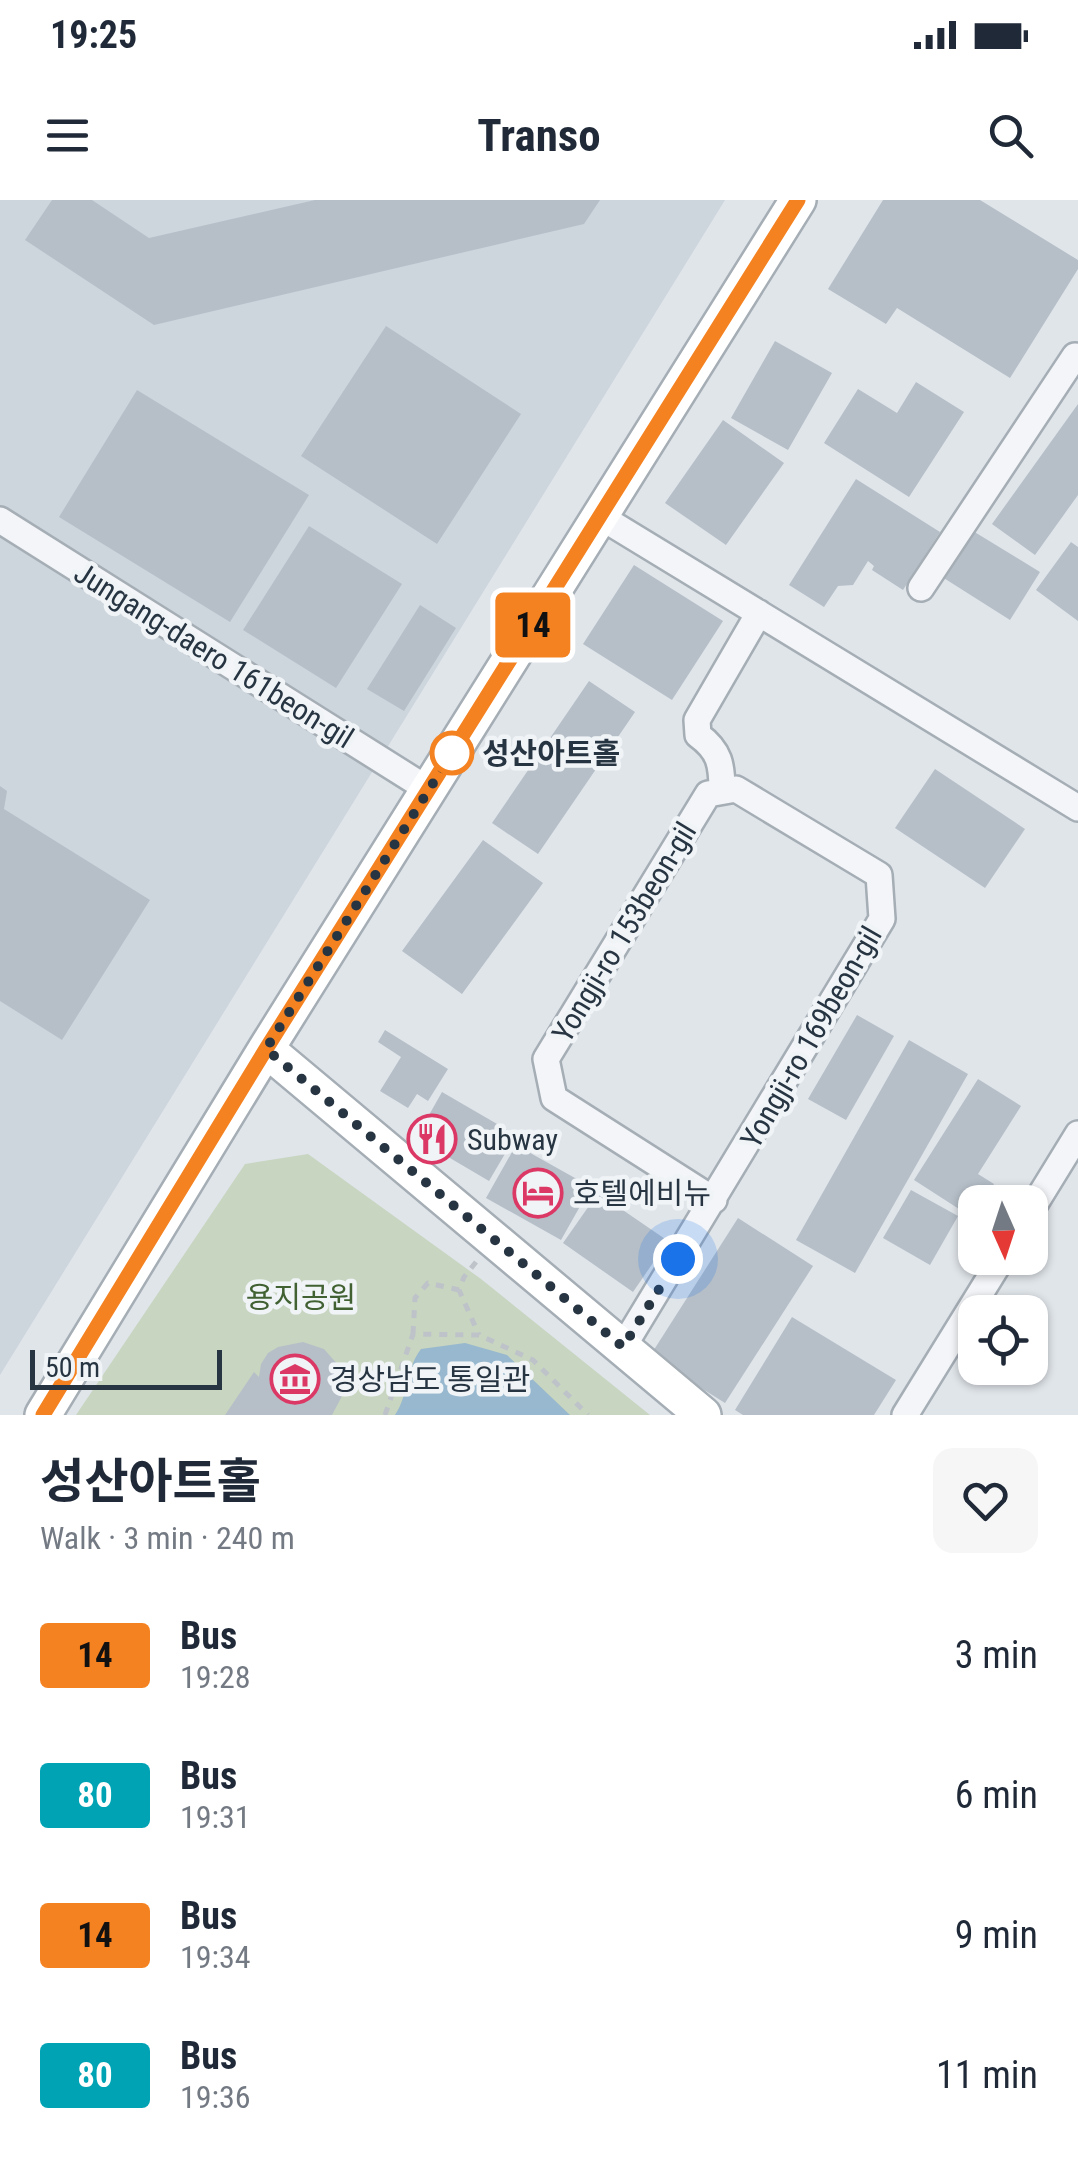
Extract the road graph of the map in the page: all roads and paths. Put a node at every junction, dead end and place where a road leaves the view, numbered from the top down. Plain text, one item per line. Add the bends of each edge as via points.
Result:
1 (798, 200) edge
2 (1077, 358) edge
3 (601, 517) junction
4 (0, 520) edge
5 (921, 588) dead end
6 (758, 613) junction
7 (429, 790) junction
8 (722, 791) junction
9 (1078, 808) edge
10 (266, 1049) junction
11 (1078, 1134) edge
12 (1047, 1185) edge
13 (714, 1200) junction
14 (496, 1238) junction
15 (991, 1275) edge
16 (459, 1290) junction
17 (412, 1334) junction
18 (478, 1334) junction
19 (623, 1347) junction
20 (43, 1415) edge
21 (385, 1415) edge
22 (588, 1415) edge
23 (703, 1415) edge
24 (905, 1415) edge

1 - 3 main road
2 - 5 street
3 - 6 street
3 - 7 main road
4 - 7 street, Jungang-daero 161beon-gil
6 - 8 street via 698,720 698,735 722,765
6 - 9 street
7 - 10 main road
8 - 13 street, Yongji-ro 169beon-gil via 736,789 879,876 882,919
8 - 13 street, Yongji-ro 153beon-gil via 708,794 546,1059 554,1098
10 - 14 main road
10 - 20 main road
11 - 12 street
13 - 19 street, Yongji-ro 169beon-gil
14 - 16 path
14 - 19 main road
15 - 24 street
16 - 17 path via 428,1282 414,1298
16 - 18 path
17 - 18 path
17 - 21 path
18 - 22 path via 533,1360
19 - 23 main road

